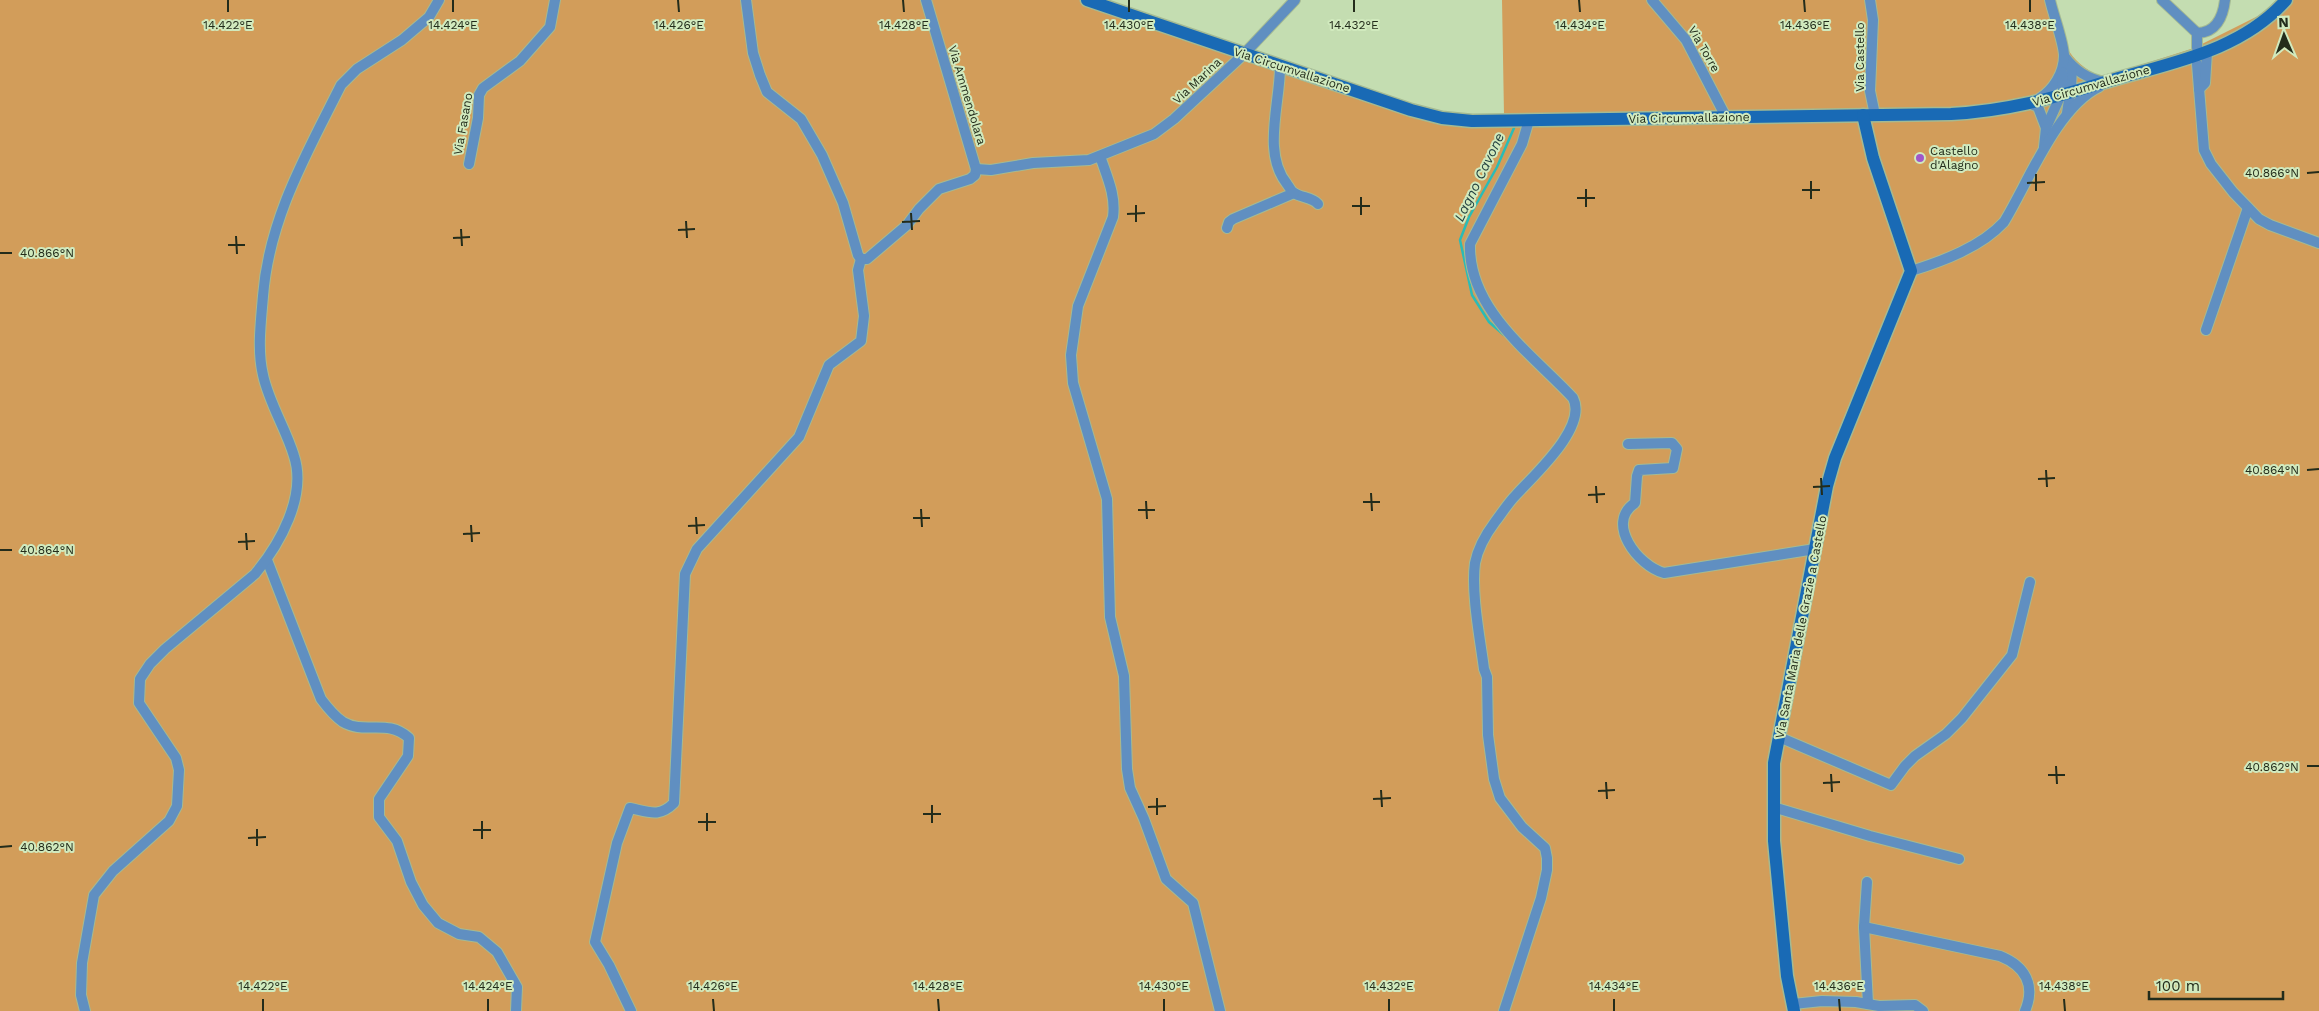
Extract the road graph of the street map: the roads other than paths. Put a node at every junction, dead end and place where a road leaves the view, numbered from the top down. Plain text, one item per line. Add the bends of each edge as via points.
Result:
1 (439, 0) edge
2 (555, 0) edge
3 (746, 0) edge
4 (926, 0) edge
5 (1087, 0) edge
6 (1296, 0) edge
7 (1652, 0) edge
8 (1870, 0) edge
9 (2050, 0) edge
10 (2162, 0) edge
11 (2225, 0) edge
12 (2286, 0) edge
13 (2197, 33) junction
14 (2202, 50) junction
15 (1244, 54) junction
16 (2197, 64) dead end
17 (1280, 67) junction
18 (2067, 68) junction
19 (2108, 82) junction
20 (2199, 89) junction
21 (2065, 96) junction
22 (2028, 104) junction
23 (2067, 114) junction
24 (1869, 115) junction
25 (1726, 117) junction
26 (1524, 120) junction
27 (2046, 128) junction
28 (2043, 152) junction
29 (1100, 156) junction
30 (470, 164) dead end
31 (976, 169) junction
32 (1294, 193) junction
33 (1318, 204) dead end
34 (2248, 208) junction
35 (1227, 228) dead end
36 (2319, 242) edge
37 (861, 259) junction
38 (1911, 271) junction
39 (2206, 330) dead end
40 (1628, 444) dead end
41 (1815, 549) junction
42 (267, 560) junction
43 (2030, 582) dead end
44 (1779, 737) junction
45 (1773, 807) junction
46 (1958, 859) dead end
47 (1867, 882) dead end
48 (1864, 927) junction
49 (1868, 1004) junction
50 (1793, 1007) edge
51 (85, 1011) edge
52 (516, 1011) edge
53 (631, 1011) edge
54 (1220, 1011) edge
55 (1504, 1011) edge
56 (1923, 1011) edge
57 (2025, 1011) edge

1 - 42 street via 428,17 402,40 357,69 341,85 282,206 272,238 263,293 260,360 263,377 295,458 296,486 288,523
2 - 30 street, Via Fasano via 550,28 520,61 483,88 479,95
3 - 37 street via 753,53 767,92 801,119 822,155 843,203
4 - 31 street, Via Ammendolara
5 - 15 main road, Via Circumvallazione
6 - 15 street, Via Marina
7 - 25 street, Via Torre via 1686,40
8 - 24 street, Via Castello via 1873,20
9 - 18 street
10 - 13 street
11 - 13 street via 2224,13 2214,28
12 - 14 main road, Via Circumvallazione via 2261,24 2227,44
13 - 14 street
14 - 19 main road, Via Circumvallazione
14 - 20 street via 2205,83
15 - 17 main road, Via Circumvallazione
15 - 29 street, Via Marina via 1154,134
16 - 20 street
17 - 26 main road, Via Circumvallazione via 1442,118
17 - 32 street via 1274,162
18 - 19 street via 2088,78
18 - 21 street
18 - 22 street via 2049,93
19 - 21 main road, Via Circumvallazione
19 - 23 street via 2091,91
20 - 34 street via 2206,157
21 - 22 main road, Via Circumvallazione
21 - 23 street
21 - 27 street
22 - 24 main road, Via Circumvallazione via 1970,113
22 - 27 street via 2038,107
23 - 28 street
24 - 25 main road, Via Circumvallazione
24 - 38 main road via 1874,158
25 - 26 main road, Via Circumvallazione
26 - 55 street via 1522,144 1470,244 1469,256 1488,307 1511,338 1573,398 1576,408 1565,439 1494,524 1481,543 1476,562 1475,581 1487,677 1488,735 1494,779 1500,798 1522,827 1545,848 1547,858 1541,898
27 - 28 street
28 - 38 street via 1995,232 1985,240
29 - 31 street via 1068,162
29 - 54 street via 1113,192 1113,217 1078,306 1071,355 1073,383 1107,499 1110,617 1124,676 1127,769 1130,788 1166,879 1193,902
31 - 37 street via 970,179 940,189 878,251 867,259
32 - 33 street
32 - 35 street via 1233,218
34 - 36 street via 2270,225
34 - 39 street
37 - 53 street via 858,270 864,316 861,341 829,365 799,437 697,549 685,574 674,803 665,812 630,808 617,843 595,942
38 - 41 main road, Via Santa Maria delle Grazie a Castello via 1835,458
40 - 41 street via 1672,444 1677,449 1673,468 1640,470 1635,503 1625,512 1624,536 1648,566 1664,573
41 - 44 main road, Via Santa Maria delle Grazie a Castello
42 - 51 street via 238,590 150,664 140,679 139,703 176,758 179,770 177,806 169,821 113,871 94,895 82,963 81,995
42 - 52 street via 321,699 344,722 363,727 388,727 400,730 409,738 408,756 380,799 378,817 397,841 423,905 438,922 459,934 479,937 497,952 517,987
43 - 44 street via 2012,655 1962,718 1915,756 1891,785
44 - 45 main road, Via Santa Maria delle Grazie a Castello via 1774,763
45 - 46 street
45 - 50 main road, Via Santa Maria delle Grazie a Castello via 1783,935
47 - 48 street
48 - 49 street
48 - 57 street via 2010,960 2027,978 2030,999
49 - 50 street via 1822,1001
49 - 56 street via 1915,1005

